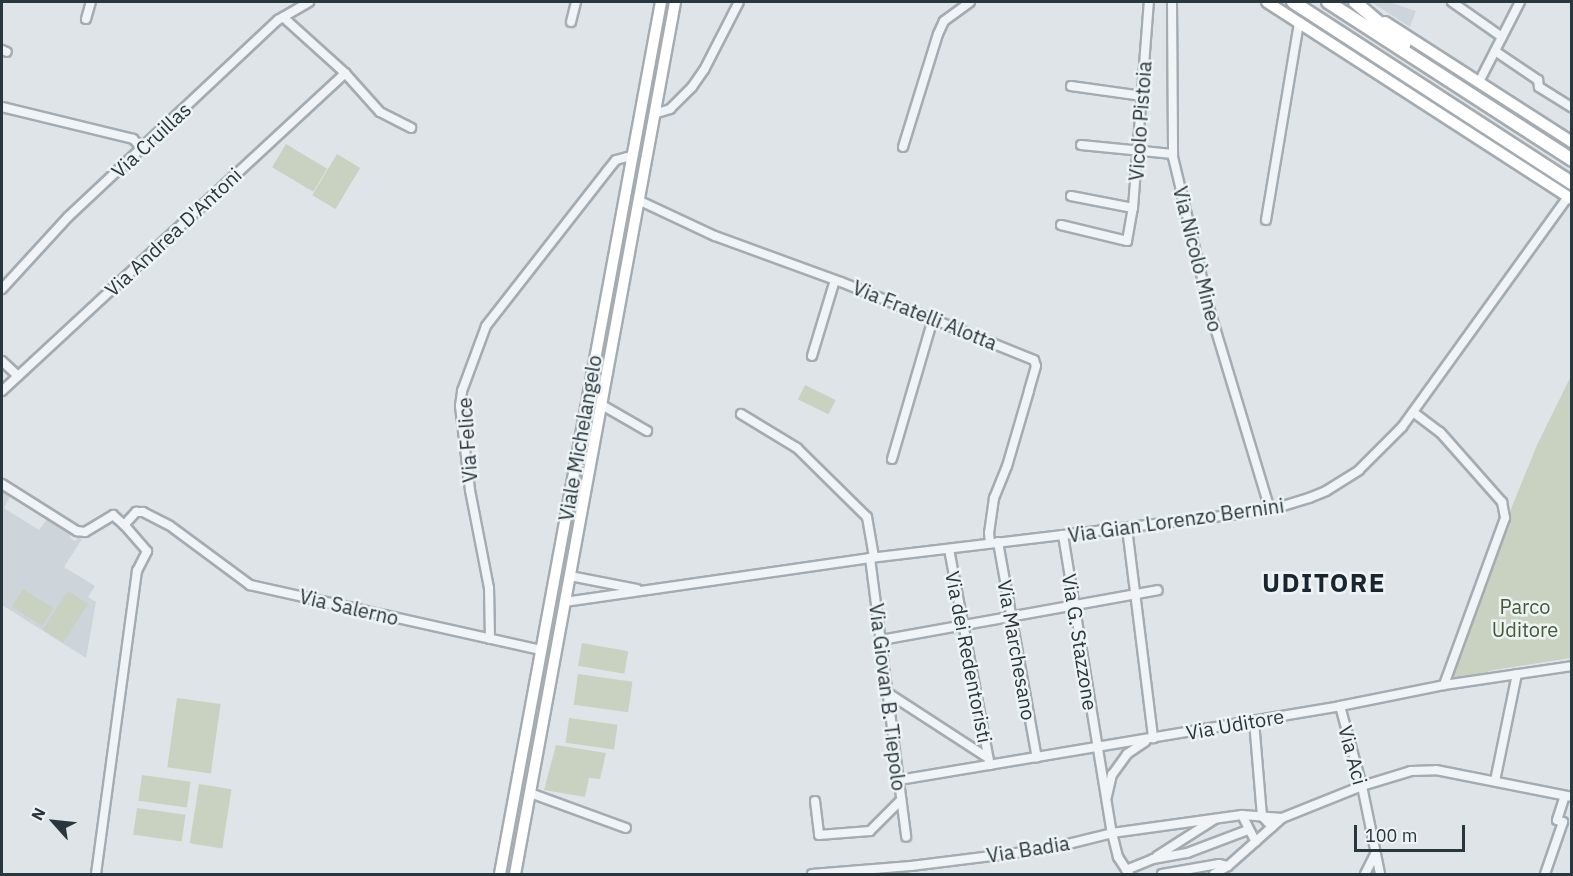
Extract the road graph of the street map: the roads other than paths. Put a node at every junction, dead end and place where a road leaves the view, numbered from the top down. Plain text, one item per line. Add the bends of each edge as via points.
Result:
1 (91, 2) edge
2 (309, 2) edge
3 (576, 2) edge
4 (661, 2) edge
5 (675, 2) edge
6 (739, 2) edge
7 (970, 2) edge
8 (1149, 2) edge
9 (1172, 2) edge
10 (1267, 2) edge
11 (1293, 2) edge
12 (1328, 2) edge
13 (1355, 2) edge
14 (1452, 2) edge
15 (1520, 2) edge
16 (283, 17) junction
17 (86, 19) dead end
18 (571, 22) dead end
19 (1299, 22) junction
20 (1502, 37) junction
21 (1495, 51) junction
22 (345, 73) junction
23 (1449, 81) junction
24 (1479, 82) junction
25 (1071, 86) dead end
26 (1142, 96) junction
27 (2, 107) edge
28 (1572, 108) edge
29 (654, 114) junction
30 (411, 128) dead end
31 (1572, 142) edge
32 (1081, 145) dead end
33 (903, 147) dead end
34 (142, 149) junction
35 (1137, 152) junction
36 (1173, 154) junction
37 (631, 156) junction
38 (1572, 160) edge
39 (1572, 183) edge
40 (1071, 196) dead end
41 (1570, 198) edge
42 (639, 200) junction
43 (1133, 208) junction
44 (1266, 220) dead end
45 (1061, 225) dead end
46 (835, 280) junction
47 (2, 289) edge
48 (933, 319) junction
49 (812, 356) dead end
50 (2, 360) edge
51 (18, 376) junction
52 (2, 391) edge
53 (586, 403) junction
54 (602, 405) junction
55 (1413, 412) junction
56 (741, 414) dead end
57 (647, 431) dead end
58 (892, 459) dead end
59 (2, 484) edge
60 (1270, 510) junction
61 (124, 525) junction
62 (1127, 528) junction
63 (1062, 535) junction
64 (994, 543) junction
65 (949, 549) junction
66 (872, 558) junction
67 (570, 576) junction
68 (1158, 590) dead end
69 (644, 591) junction
70 (1135, 594) junction
71 (565, 602) junction
72 (1074, 605) junction
73 (1011, 616) junction
74 (963, 625) junction
75 (490, 639) junction
76 (881, 640) junction
77 (541, 650) junction
78 (1572, 666) edge
79 (1517, 675) junction
80 (1444, 685) junction
81 (888, 693) junction
82 (1340, 706) junction
83 (529, 717) junction
84 (543, 719) junction
85 (1254, 721) junction
86 (1151, 739) junction
87 (1097, 748) junction
88 (1037, 758) junction
89 (989, 762) junction
90 (899, 780) junction
91 (1495, 781) junction
92 (1362, 786) junction
93 (530, 793) junction
94 (1568, 797) edge
95 (901, 800) junction
96 (815, 801) dead end
97 (1106, 801) junction
98 (1242, 815) junction
99 (1262, 816) junction
100 (1282, 818) junction
101 (1217, 819) junction
102 (1272, 827) junction
103 (626, 828) dead end
104 (1248, 830) junction
105 (1112, 833) junction
106 (906, 837) dead end
107 (1256, 842) junction
108 (1376, 854) junction
109 (1153, 859) junction
110 (1228, 866) junction
111 (912, 870) edge
112 (883, 872) edge
113 (1128, 872) edge
114 (96, 874) edge
115 (500, 874) edge
116 (514, 874) edge
117 (812, 874) edge
118 (1162, 874) edge
119 (1214, 874) edge
120 (1365, 874) edge
121 (1380, 874) edge
122 (1545, 874) edge

1 - 17 street
2 - 16 street, Via Cruillas
3 - 18 street
4 - 37 street, Viale Michelangelo
5 - 29 street, Viale Michelangelo
6 - 29 street via 692,87 670,110
7 - 33 street via 944,21
8 - 26 street, Vicolo Pistoia
9 - 36 street, Via Nicolò Mineo
10 - 19 street
11 - 39 main road
12 - 23 main road
13 - 23 main road
13 - 24 street
14 - 20 street
15 - 20 street
16 - 22 street
16 - 34 street, Via Cruillas
19 - 41 street
19 - 44 street
20 - 21 street
21 - 24 street
21 - 28 street
22 - 30 street via 380,112
22 - 51 street, Via Andrea D'Antoni
23 - 38 main road
24 - 31 street
25 - 26 street
26 - 35 street, Vicolo Pistoia
27 - 34 street via 133,139
29 - 42 street, Viale Michelangelo
32 - 35 street
34 - 47 street, Via Cruillas via 68,217
35 - 36 street
35 - 43 street, Vicolo Pistoia
36 - 60 street, Via Nicolò Mineo via 1233,395
37 - 53 street, Viale Michelangelo
37 - 75 street, Via Felice via 616,160 486,326 462,391 462,435 488,579
40 - 43 street
41 - 55 street, Via Gian Lorenzo Bernini
42 - 46 street, Via Fratelli Alotta via 716,236
42 - 54 street, Viale Michelangelo
43 - 45 street, Vicolo Pistoia via 1127,241
46 - 48 street, Via Fratelli Alotta
46 - 49 street
48 - 58 street
48 - 64 street, Via Fratelli Alotta via 1036,364 994,498 989,533
50 - 51 street
51 - 52 street, Via Andrea D'Antoni
53 - 54 street
53 - 77 street, Viale Michelangelo
54 - 57 street
54 - 67 street, Viale Michelangelo
55 - 60 street, Via Gian Lorenzo Bernini via 1374,457 1342,481 1308,498
55 - 80 street via 1440,432 1502,502 1505,518
56 - 66 street, Via Giovan B. Tiepolo via 797,448 867,517
59 - 61 street, Via Salerno via 77,531 85,532 113,515
60 - 62 street, Via Gian Lorenzo Bernini
61 - 75 street, Via Salerno via 136,512 142,512 171,527 250,585
61 - 114 street via 147,551 137,571
62 - 63 street, Via Gian Lorenzo Bernini
62 - 70 street
63 - 64 street, Via Gian Lorenzo Bernini
63 - 72 street, Via G. Stazzone
64 - 65 street, Via Gian Lorenzo Bernini
64 - 73 street, Via Marchesano
65 - 66 street, Via Gian Lorenzo Bernini
65 - 74 street, Via dei Redentoristi
66 - 69 street, Via Gian Lorenzo Bernini
66 - 76 street, Via Giovan B. Tiepolo
67 - 69 street, Via Gian Lorenzo Bernini
67 - 71 street, Viale Michelangelo
68 - 70 street
69 - 71 street, Via Gian Lorenzo Bernini
70 - 72 street
70 - 86 street
71 - 84 street, Viale Michelangelo
72 - 73 street
72 - 87 street, Via G. Stazzone
73 - 74 street
73 - 88 street, Via Marchesano
74 - 76 street
74 - 89 street, Via dei Redentoristi
75 - 77 street, Via Salerno
76 - 81 street, Via Giovan B. Tiepolo
77 - 83 street, Viale Michelangelo
78 - 79 street, Via Uditore
79 - 80 street, Via Uditore
79 - 91 street
80 - 82 street, Via Uditore
81 - 89 street
81 - 90 street, Via Giovan B. Tiepolo
82 - 85 street, Via Uditore
82 - 92 street, Via Aci
83 - 84 street
83 - 115 street, Viale Michelangelo
84 - 93 street, Viale Michelangelo
85 - 86 street, Via Uditore
85 - 99 street
86 - 87 street, Via Uditore
86 - 97 street via 1127,754 1112,776
87 - 88 street, Via Uditore
87 - 97 street, Via G. Stazzone
88 - 89 street, Via Uditore
89 - 90 street, Via Uditore
90 - 95 street, Via Giovan B. Tiepolo
91 - 92 street via 1422,770
91 - 94 street
92 - 100 street
92 - 108 street, Via Aci
93 - 103 street
93 - 116 street, Viale Michelangelo
94 - 122 street via 1557,820 1563,822
95 - 96 street via 870,831 819,835
95 - 106 street, Via Giovan B. Tiepolo
97 - 105 street, Via G. Stazzone
98 - 99 street, Via Badia
98 - 101 street, Via Badia
98 - 104 street
99 - 100 street, Via Badia
99 - 102 street
100 - 102 street
101 - 105 street, Via Badia
101 - 109 street
102 - 107 street
104 - 107 street
104 - 109 street via 1187,853
105 - 111 street, Via Badia via 1048,849
105 - 113 street, Via G. Stazzone via 1118,857
107 - 110 street
108 - 120 street
108 - 121 street, Via Aci
109 - 113 street
110 - 118 street via 1219,864
110 - 119 street
111 - 112 street, Via Badia
112 - 117 street, Via Badia

